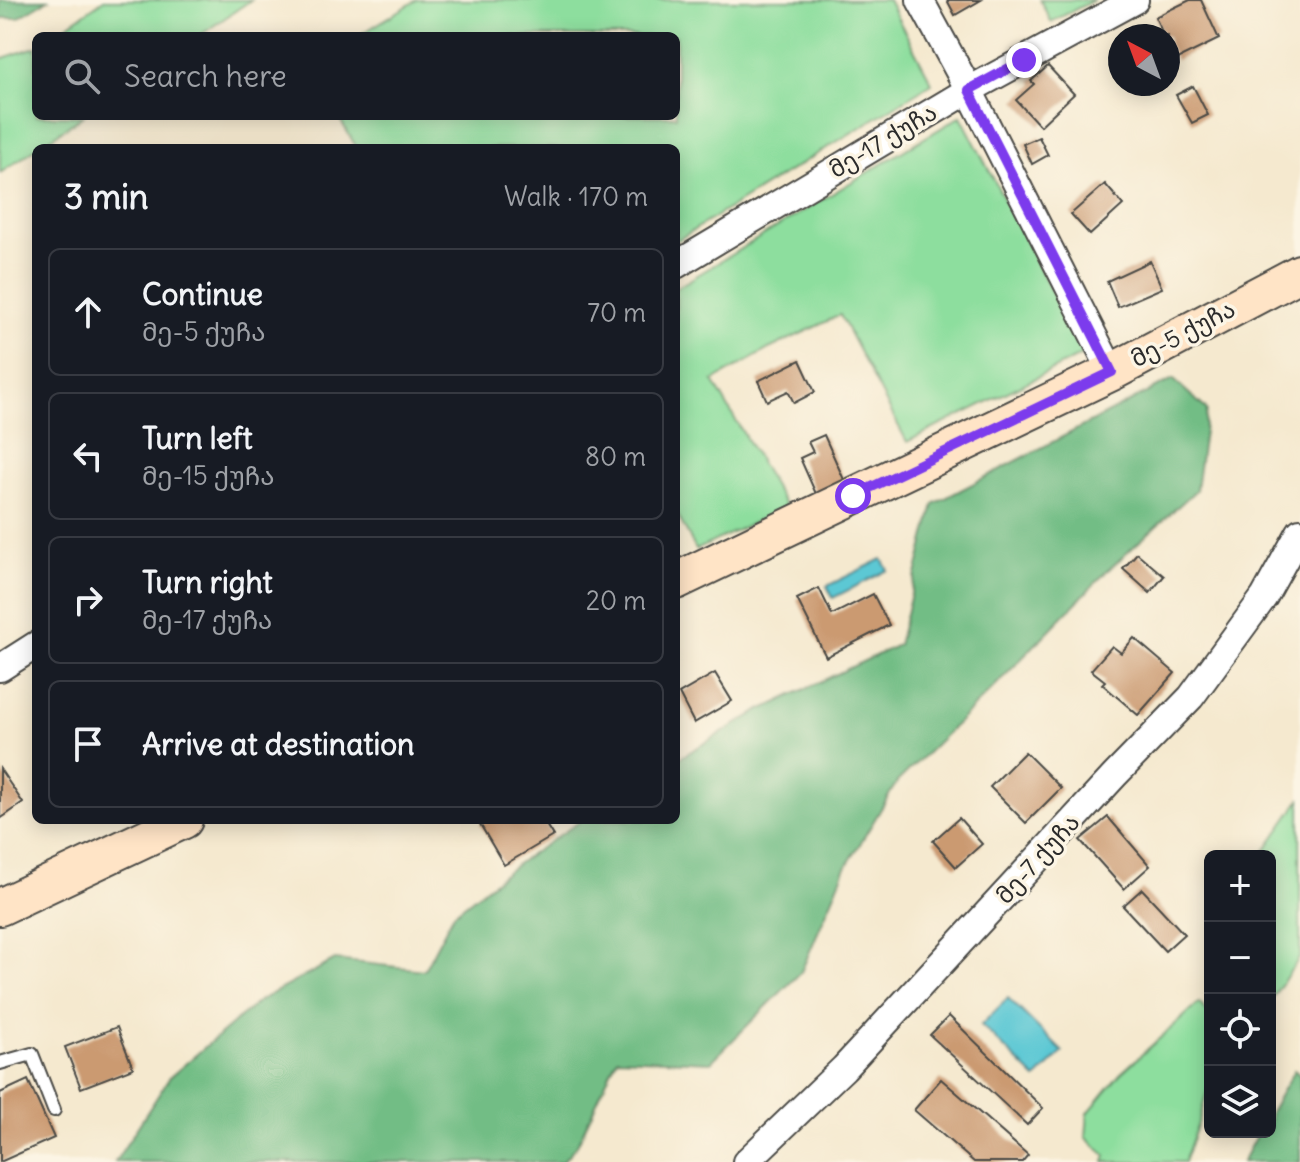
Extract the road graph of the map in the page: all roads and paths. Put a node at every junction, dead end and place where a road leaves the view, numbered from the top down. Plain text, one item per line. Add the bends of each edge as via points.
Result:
1 (920, 0) edge
2 (1135, 0) edge
3 (969, 90) junction
4 (680, 263) edge
5 (1300, 273) edge
6 (1112, 372) junction
7 (1300, 532) edge
8 (680, 576) edge
9 (32, 648) edge
10 (0, 668) edge
11 (176, 824) edge
12 (0, 907) edge
13 (0, 1063) edge
14 (54, 1110) dead end
15 (746, 1162) edge

1 - 3 street
2 - 3 street, მე-17 ქუჩა
3 - 4 street, მე-17 ქუჩა
3 - 6 street
5 - 6 street, მე-5 ქუჩა
6 - 8 street, მე-5 ქუჩა
7 - 15 street, მე-7 ქუჩა via 1264,597 1191,697 844,1068
9 - 10 street
11 - 12 street
13 - 14 lane via 32,1054

